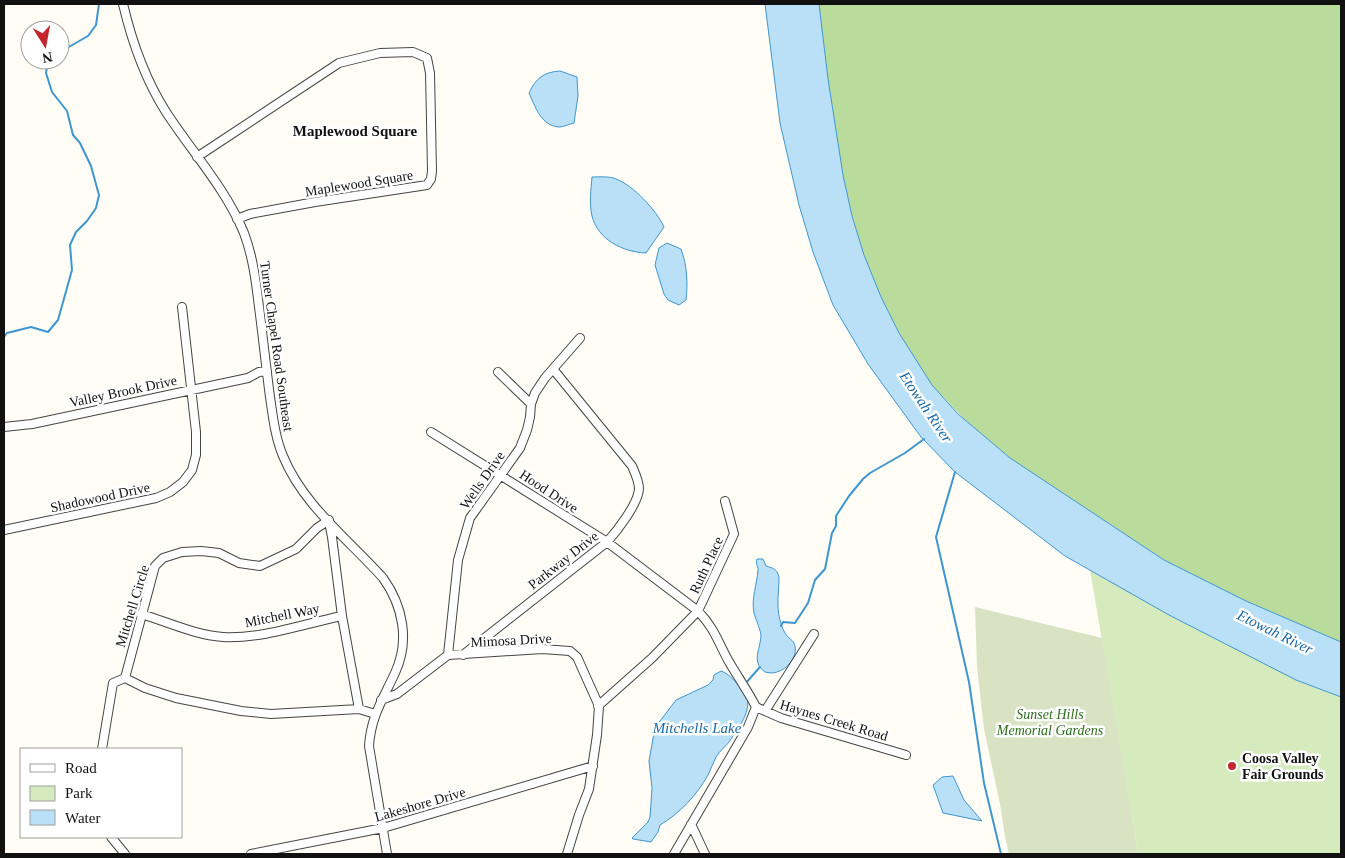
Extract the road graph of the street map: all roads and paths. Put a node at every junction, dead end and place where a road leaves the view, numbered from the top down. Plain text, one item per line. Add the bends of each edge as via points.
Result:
1 (123, 4) edge
2 (197, 157) junction
3 (237, 219) junction
4 (182, 306) dead end
5 (580, 338) dead end
6 (554, 369) junction
7 (498, 372) dead end
8 (267, 375) junction
9 (192, 390) junction
10 (531, 404) junction
11 (4, 427) edge
12 (432, 432) dead end
13 (501, 475) junction
14 (724, 501) dead end
15 (328, 520) junction
16 (4, 530) edge
17 (607, 542) junction
18 (698, 611) junction
19 (141, 614) junction
20 (342, 616) junction
21 (814, 634) dead end
22 (448, 655) junction
23 (463, 655) junction
24 (125, 678) junction
25 (381, 700) junction
26 (598, 706) junction
27 (756, 707) junction
28 (360, 709) junction
29 (764, 711) junction
30 (375, 714) junction
31 (102, 748) edge
32 (906, 755) dead end
33 (593, 766) junction
34 (691, 824) junction
35 (383, 828) junction
36 (112, 838) edge
37 (125, 854) edge
38 (251, 854) edge
39 (387, 854) edge
40 (567, 854) edge
41 (674, 854) edge
42 (705, 854) edge

1 - 2 street, Turner Chapel Road Southeast via 148,77 166,112
2 - 3 street, Turner Chapel Road Southeast
2 - 3 street, Maplewood Square via 339,63 380,53 413,52 426,58 430,73 432,171 427,185 314,202
3 - 8 street, Turner Chapel Road Southeast via 254,266
4 - 9 street
5 - 6 street, Wells Drive
6 - 10 street, Wells Drive via 545,378
6 - 17 street, Parkway Drive via 632,466 637,478 636,498
7 - 10 street
8 - 9 street, Valley Brook Drive
8 - 15 street, Turner Chapel Road Southeast via 274,423 283,455 300,487
9 - 11 street, Valley Brook Drive
9 - 16 street, Shadowood Drive via 197,448 192,470 177,487 156,498
10 - 13 street, Wells Drive via 520,448
12 - 13 street, Hood Drive
13 - 17 street, Hood Drive
13 - 22 street, Wells Drive via 470,518 464,538
14 - 18 street, Ruth Place via 734,534
15 - 19 street, Mitchell Circle via 296,549 260,566 201,551 163,558 155,566
15 - 20 street
15 - 25 street, Turner Chapel Road Southeast via 383,578 398,606 403,630 402,653
17 - 18 street, Hood Drive
17 - 23 street, Parkway Drive
18 - 26 street, Ruth Place
18 - 27 street via 711,624
19 - 20 street, Mitchell Way via 172,626 221,636 266,634
19 - 24 street, Mitchell Circle
20 - 28 street
21 - 29 street
22 - 23 street, Mimosa Drive
22 - 25 street via 397,694
23 - 26 street, Mimosa Drive via 542,649 570,651 577,658
24 - 28 street via 176,698 241,711 271,714
24 - 31 street via 113,683
25 - 30 street, Turner Chapel Road Southeast
26 - 33 street, Mimosa Drive
27 - 29 street, Haynes Creek Road
27 - 34 street via 748,727
28 - 30 street
29 - 32 street, Haynes Creek Road
30 - 35 street, Turner Chapel Road Southeast via 369,746
33 - 35 street, Lakeshore Drive
33 - 40 street, Mimosa Drive via 589,789
34 - 41 street
34 - 42 street
35 - 38 street, Lakeshore Drive
35 - 39 street, Turner Chapel Road Southeast
36 - 37 street

